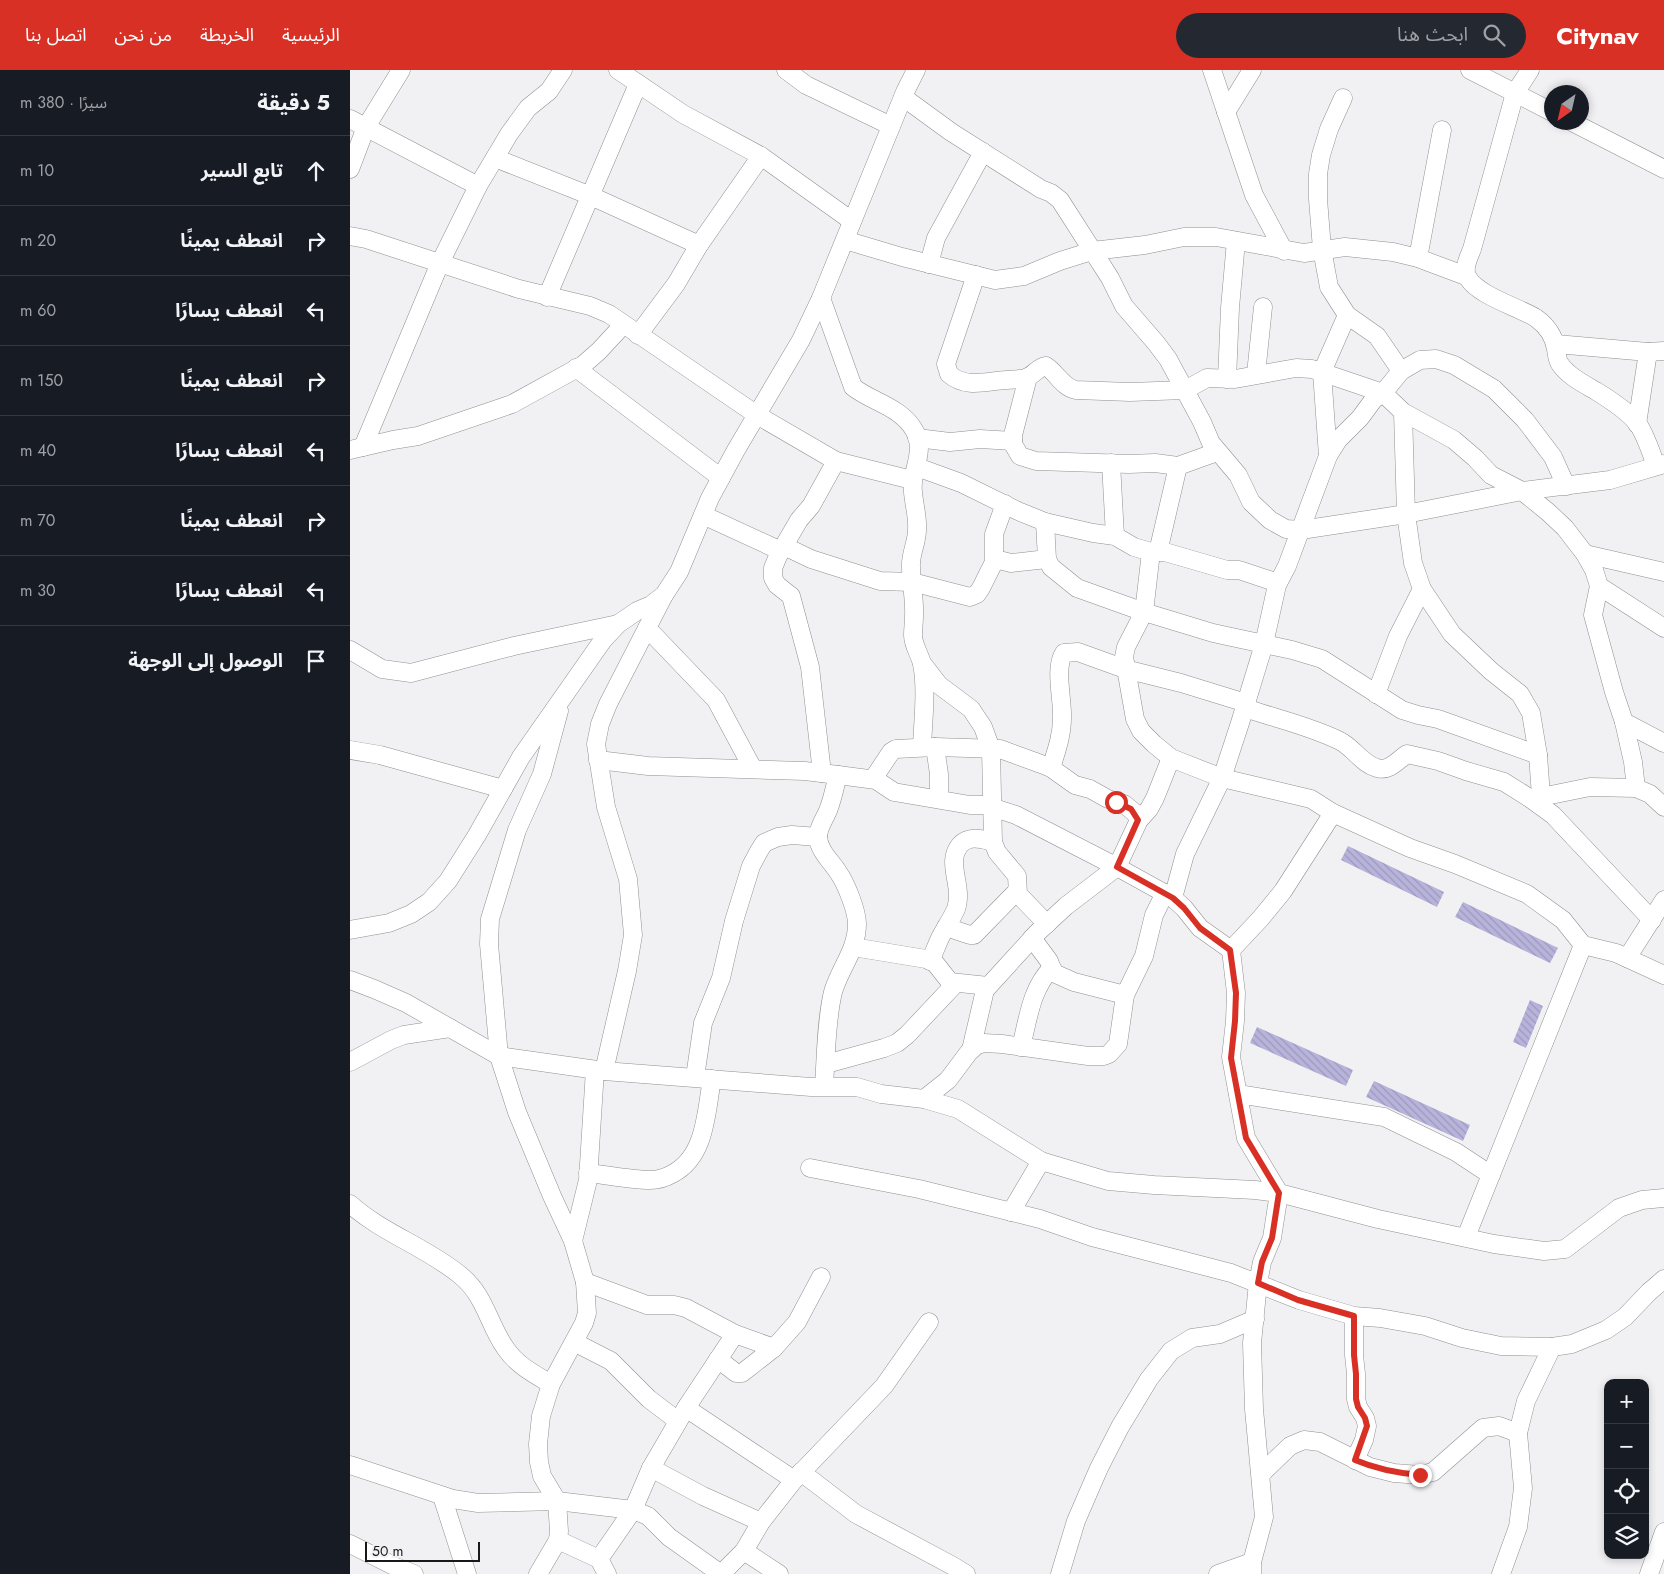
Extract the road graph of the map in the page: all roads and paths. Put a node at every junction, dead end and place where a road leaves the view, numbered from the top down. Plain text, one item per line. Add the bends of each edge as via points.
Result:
1 (402, 70) edge
2 (563, 70) edge
3 (618, 70) edge
4 (916, 70) edge
5 (1212, 70) edge
6 (1252, 70) edge
7 (1470, 70) edge
8 (1530, 70) edge
9 (794, 73) edge
10 (638, 84) junction
11 (1515, 92) junction
12 (903, 97) junction
13 (1343, 98) dead end
14 (1544, 108) edge
15 (1226, 112) junction
16 (350, 119) edge
17 (891, 126) junction
18 (366, 127) junction
19 (1442, 130) dead end
20 (1588, 130) edge
21 (983, 152) junction
22 (761, 156) junction
23 (495, 158) junction
24 (350, 169) edge
25 (1664, 169) edge
26 (478, 186) junction
27 (590, 196) junction
28 (852, 221) junction
29 (350, 236) edge
30 (845, 240) junction
31 (1236, 241) junction
32 (699, 245) junction
33 (1284, 250) junction
34 (1322, 250) junction
35 (1092, 251) junction
36 (1418, 258) junction
37 (440, 263) junction
38 (929, 264) junction
39 (976, 275) junction
40 (1466, 276) junction
41 (547, 297) junction
42 (821, 298) junction
43 (1263, 307) dead end
44 (1346, 314) junction
45 (623, 325) junction
46 (638, 335) junction
47 (1556, 344) junction
48 (1656, 352) edge
49 (576, 368) junction
50 (1401, 371) junction
51 (1322, 372) junction
52 (1256, 374) junction
53 (1028, 377) junction
54 (1227, 379) junction
55 (1184, 390) junction
56 (1383, 392) junction
57 (1403, 412) junction
58 (757, 415) junction
59 (1637, 424) junction
60 (917, 438) junction
61 (1013, 441) junction
62 (357, 449) edge
63 (1217, 452) junction
64 (1328, 456) junction
65 (836, 461) junction
66 (1111, 463) junction
67 (1660, 465) edge
68 (1178, 466) junction
69 (914, 474) junction
70 (720, 478) junction
71 (1566, 486) junction
72 (1522, 491) junction
73 (1006, 504) junction
74 (1406, 514) junction
75 (703, 515) junction
76 (1045, 522) junction
77 (1301, 530) junction
78 (1115, 536) junction
79 (782, 548) junction
80 (1154, 552) junction
81 (1584, 554) junction
82 (1047, 559) junction
83 (994, 562) junction
84 (1664, 572) edge
85 (912, 582) junction
86 (1278, 583) junction
87 (1599, 586) junction
88 (1422, 589) junction
89 (664, 595) junction
90 (1144, 612) junction
91 (618, 624) junction
92 (647, 628) junction
93 (1664, 628) edge
94 (1264, 644) junction
95 (350, 650) edge
96 (922, 663) junction
97 (1126, 668) junction
98 (1376, 694) junction
99 (562, 698) junction
100 (1245, 706) junction
101 (1624, 722) junction
102 (1664, 743) edge
103 (928, 747) junction
104 (991, 749) junction
105 (350, 750) edge
106 (1538, 756) junction
107 (1171, 758) junction
108 (598, 760) junction
109 (1051, 768) junction
110 (753, 769) junction
111 (830, 774) junction
112 (1222, 778) junction
113 (873, 780) junction
114 (1636, 788) junction
115 (503, 789) junction
116 (1536, 797) junction
117 (939, 799) junction
118 (991, 807) junction
119 (1664, 807) edge
120 (1333, 813) junction
121 (1138, 820) junction
122 (818, 838) junction
123 (992, 842) junction
124 (1117, 867) junction
125 (1017, 891) junction
126 (1169, 896) junction
127 (1664, 900) edge
128 (1652, 920) junction
129 (1046, 924) junction
130 (946, 927) junction
131 (350, 930) edge
132 (1032, 938) junction
133 (1583, 945) junction
134 (853, 947) junction
135 (1230, 950) junction
136 (1627, 958) junction
137 (930, 961) junction
138 (1052, 968) junction
139 (1664, 975) edge
140 (350, 980) edge
141 (956, 983) junction
142 (988, 986) junction
143 (1125, 995) junction
144 (450, 1028) junction
145 (1021, 1046) junction
146 (971, 1050) junction
147 (499, 1056) junction
148 (350, 1062) edge
149 (826, 1064) junction
150 (600, 1071) junction
151 (704, 1078) junction
152 (824, 1086) junction
153 (1238, 1094) junction
154 (924, 1099) junction
155 (1042, 1162) junction
156 (810, 1168) dead end
157 (588, 1173) junction
158 (1491, 1175) junction
159 (1279, 1193) junction
160 (1664, 1198) edge
161 (350, 1204) edge
162 (1011, 1212) junction
163 (1466, 1237) junction
164 (573, 1241) junction
165 (821, 1277) dead end
166 (1664, 1278) edge
167 (585, 1282) junction
168 (1258, 1283) junction
169 (1354, 1316) junction
170 (1255, 1319) junction
171 (930, 1322) dead end
172 (735, 1334) junction
173 (574, 1342) junction
174 (1552, 1347) junction
175 (774, 1348) junction
176 (718, 1360) junction
177 (551, 1384) junction
178 (682, 1414) junction
179 (1518, 1433) junction
180 (1355, 1460) junction
181 (350, 1465) edge
182 (651, 1468) junction
183 (1261, 1474) junction
184 (797, 1476) junction
185 (442, 1496) junction
186 (557, 1501) junction
187 (633, 1510) junction
188 (760, 1522) junction
189 (1664, 1532) edge
190 (558, 1540) junction
191 (350, 1544) edge
192 (744, 1551) junction
193 (603, 1567) edge
194 (1252, 1568) edge
195 (414, 1574) edge
196 (468, 1574) edge
197 (538, 1574) edge
198 (779, 1574) edge
199 (966, 1574) edge
200 (1060, 1574) edge
201 (1218, 1574) edge
202 (1501, 1574) edge
203 (1649, 1574) edge

1 - 18 street
2 - 23 street via 549,91 528,108
3 - 10 street
4 - 12 street
5 - 15 street
6 - 15 street
7 - 11 street
8 - 11 street
9 - 17 street via 806,85
10 - 22 street via 683,114
10 - 27 street
11 - 14 street
11 - 40 street via 1466,265
12 - 17 street
12 - 21 street
13 - 34 street via 1329,130 1318,174
15 - 33 street via 1254,195
16 - 18 street
17 - 28 street
18 - 24 street
18 - 26 street
19 - 36 street
20 - 25 street
21 - 35 street via 1060,200
21 - 38 street via 936,238
22 - 28 street
22 - 32 street
23 - 26 street
23 - 27 street
26 - 37 street
27 - 32 street
27 - 41 street
28 - 30 street
29 - 37 street
30 - 38 street
30 - 42 street
31 - 33 street
31 - 35 street via 1184,237
31 - 54 street
32 - 46 street via 676,284
33 - 34 street via 1304,253
34 - 36 street via 1345,247
34 - 44 street via 1329,287
35 - 39 street via 1024,276 995,280
35 - 55 street via 1124,306 1156,343
36 - 40 street
37 - 41 street
37 - 62 street
38 - 39 street
39 - 53 street via 946,364 947,372 970,383
40 - 47 street via 1475,286 1508,306 1536,318 1549,330
41 - 45 street via 590,306 609,314
42 - 58 street via 801,340
42 - 60 street via 853,387 907,420
43 - 52 street
44 - 50 street via 1377,336
44 - 51 street
45 - 46 street
45 - 49 street via 599,351
46 - 58 street
47 - 48 street
47 - 59 street via 1558,362 1566,371 1612,401
48 - 59 street
49 - 62 street via 512,404 418,436
49 - 70 street
50 - 56 street
50 - 71 street via 1420,360 1436,359 1454,365 1494,389 1525,420 1553,457
51 - 52 street via 1296,368
51 - 56 street
51 - 64 street
52 - 54 street
53 - 55 street via 1046,366 1069,388 1076,390
53 - 61 street
54 - 55 street via 1207,378
55 - 63 street
56 - 57 street
56 - 64 street via 1338,440
57 - 72 street via 1454,440 1491,475
57 - 74 street
58 - 65 street
58 - 70 street
59 - 67 street
60 - 61 street via 950,442 980,439
60 - 69 street
61 - 66 street via 1020,456 1036,461
63 - 68 street
63 - 77 street via 1238,475 1251,502 1270,520 1286,529
64 - 77 street
65 - 69 street
65 - 79 street
66 - 68 street
66 - 78 street
67 - 71 street via 1610,480
68 - 80 street
69 - 73 street via 961,484
69 - 85 street via 917,532 911,556
70 - 75 street
71 - 72 street
72 - 74 street
72 - 81 street via 1565,528
73 - 76 street
73 - 83 street via 994,534
74 - 77 street
74 - 88 street via 1413,563
75 - 79 street
75 - 89 street via 679,572
76 - 78 street
76 - 82 street
77 - 86 street
78 - 80 street via 1134,547
79 - 85 street via 880,581
79 - 111 street via 772,578 791,596 810,667
80 - 86 street via 1239,570
80 - 90 street
81 - 84 street
81 - 87 street
82 - 83 street
82 - 90 street via 1077,588
83 - 85 street via 977,594 970,597
85 - 96 street via 913,637
86 - 94 street
87 - 93 street
87 - 101 street via 1593,615
88 - 98 street via 1398,636
88 - 106 street via 1452,634 1520,694 1531,713
89 - 91 street
89 - 92 street
90 - 94 street via 1213,633
90 - 97 street via 1126,646
91 - 95 street via 514,646 411,673 382,669
91 - 99 street
92 - 108 street via 600,724 596,744
92 - 110 street via 716,700
94 - 98 street via 1322,659
94 - 100 street
96 - 103 street
96 - 104 street via 939,685 971,709 983,727
97 - 100 street
97 - 107 street via 1141,731
97 - 109 street via 1078,652 1064,653 1060,662 1060,737
98 - 106 street via 1402,710 1438,719
99 - 115 street
99 - 147 street via 542,774 517,830 490,919 489,944
100 - 112 street
100 - 116 street via 1343,742 1378,769 1389,768 1408,754 1438,760 1504,782
101 - 102 street
101 - 114 street
103 - 104 street
103 - 113 street via 896,749
103 - 117 street via 939,774
104 - 109 street via 1000,749
104 - 118 street
105 - 115 street via 380,755
106 - 116 street
107 - 112 street
107 - 121 street via 1155,798
108 - 110 street via 648,766
108 - 150 street via 606,806 628,879 633,935 627,972
109 - 121 street via 1075,784 1124,804
110 - 111 street
111 - 113 street
111 - 122 street via 829,808
112 - 120 street via 1311,799
112 - 126 street via 1185,854
113 - 117 street via 894,792
114 - 116 street via 1590,787
114 - 119 street via 1650,794
115 - 131 street via 448,881 429,902 411,914 389,922
116 - 128 street
117 - 118 street
118 - 123 street
118 - 124 street via 1016,815
120 - 133 street via 1410,848 1527,894 1563,920
120 - 135 street via 1283,891
121 - 124 street
122 - 134 street via 843,880 857,915
122 - 151 street via 778,837 764,843 759,851 734,920 721,978 704,1023
123 - 125 street via 1017,876
123 - 130 street via 972,838 954,854 957,902
124 - 126 street
124 - 129 street
125 - 129 street
125 - 130 street via 974,935
126 - 135 street via 1200,928
126 - 143 street via 1154,915 1144,956
127 - 128 street
128 - 136 street
129 - 132 street
130 - 137 street
132 - 138 street
132 - 142 street
133 - 136 street
133 - 158 street
134 - 137 street
134 - 149 street via 834,991
135 - 153 street via 1236,993 1231,1058
136 - 139 street
137 - 141 street via 950,982
138 - 143 street via 1056,974 1074,982
138 - 145 street via 1042,977 1036,991
140 - 144 street via 406,1003
141 - 142 street
141 - 149 street via 897,1043
142 - 146 street
143 - 145 street via 1118,1044 1109,1054 1088,1056
144 - 147 street
144 - 148 street via 404,1035
145 - 146 street via 984,1043
146 - 154 street via 948,1080
147 - 150 street
147 - 164 street via 517,1112
149 - 152 street
150 - 151 street
150 - 157 street
151 - 152 street
151 - 157 street via 700,1142 678,1171 665,1178 650,1180
152 - 154 street via 857,1087 881,1094
153 - 158 street via 1384,1117 1456,1152
153 - 159 street via 1246,1138
154 - 155 street via 958,1108
155 - 159 street via 1108,1180
155 - 162 street
156 - 162 street via 919,1189
157 - 164 street
158 - 163 street
159 - 163 street via 1378,1219
159 - 168 street via 1272,1238
160 - 163 street via 1642,1200 1619,1208 1565,1249 1544,1251
161 - 177 street via 386,1230 461,1275 482,1300 505,1348 516,1362
162 - 168 street via 1092,1237 1222,1270
164 - 167 street
165 - 175 street via 797,1322
166 - 174 street via 1625,1317 1606,1330 1572,1344
167 - 172 street via 647,1305 686,1308
167 - 173 street via 586,1313
168 - 169 street via 1298,1300
168 - 170 street
169 - 174 street via 1425,1326 1502,1346
169 - 180 street via 1356,1399 1367,1426
170 - 183 street via 1252,1343 1254,1409
170 - 200 street via 1220,1334 1192,1338 1171,1351 1149,1379 1099,1468 1076,1521
171 - 184 street via 884,1386
172 - 175 street
172 - 176 street
173 - 177 street
173 - 178 street via 611,1361 649,1399
174 - 179 street via 1526,1401
175 - 176 street via 742,1373 736,1373
176 - 178 street
177 - 186 street via 541,1416 538,1444 542,1476
178 - 182 street
178 - 184 street
179 - 180 street via 1499,1426 1483,1428 1433,1472 1420,1475 1394,1473
179 - 202 street via 1523,1488 1518,1527
180 - 183 street via 1320,1442 1304,1440 1290,1446
181 - 185 street
182 - 187 street
182 - 188 street
183 - 194 street via 1264,1517
184 - 188 street
184 - 199 street via 856,1514
185 - 186 street via 478,1503
185 - 196 street
186 - 187 street
186 - 190 street
187 - 192 street via 648,1516 669,1537 721,1574
187 - 193 street
188 - 192 street
189 - 203 street
190 - 193 street
190 - 197 street
191 - 195 street
192 - 198 street
194 - 201 street

